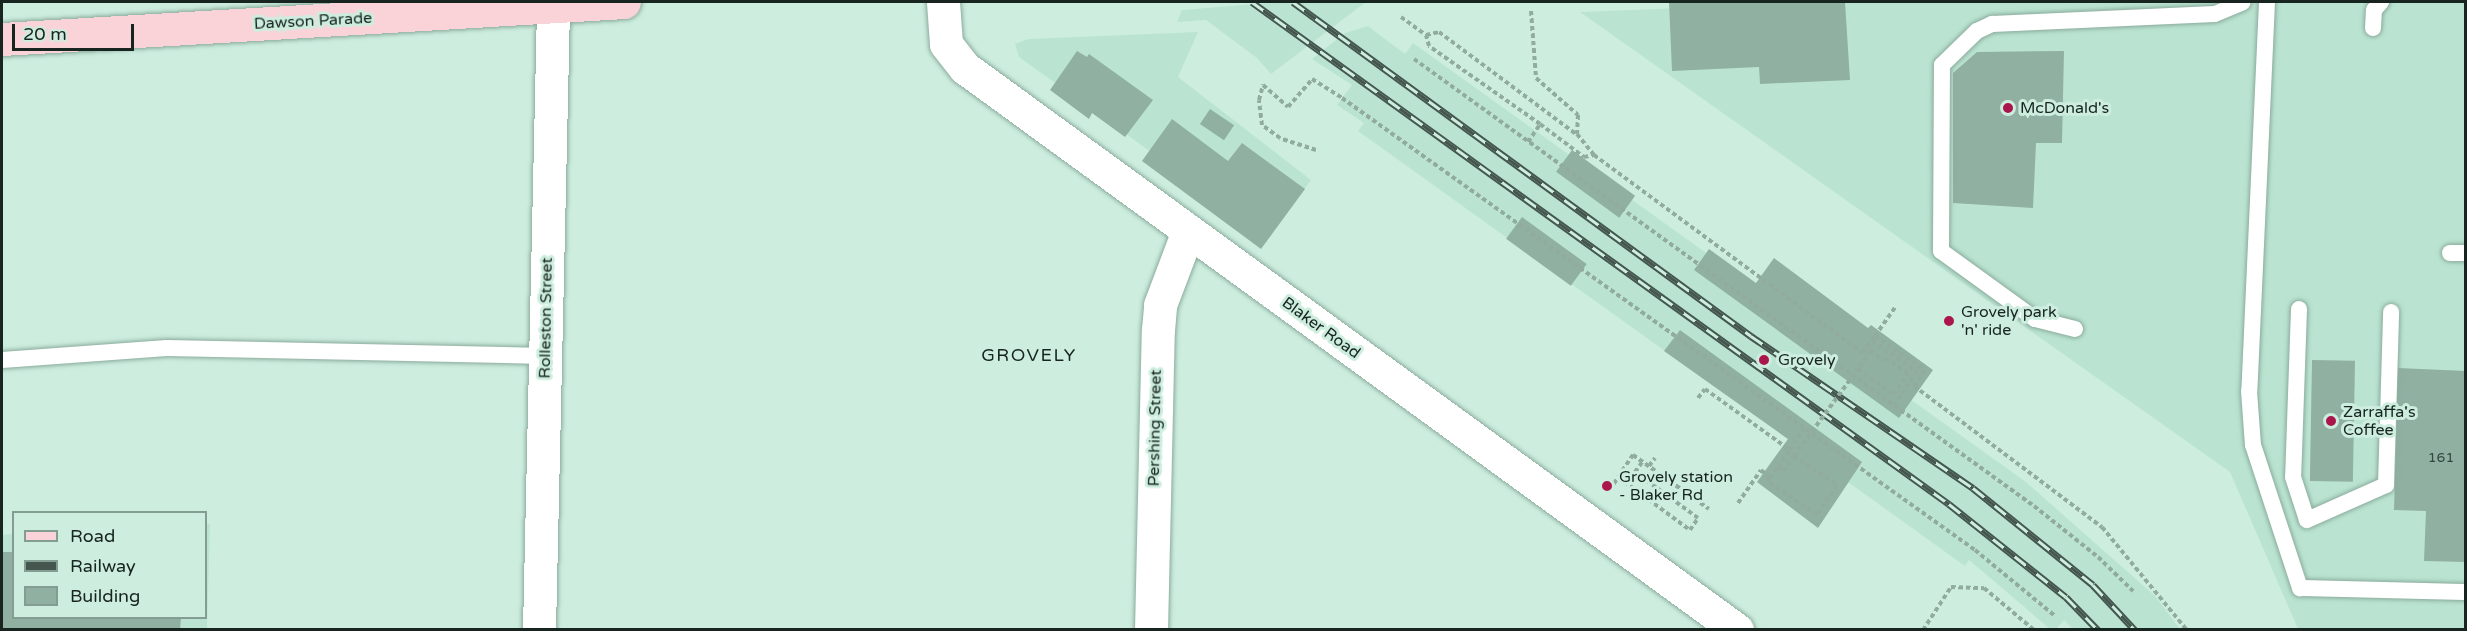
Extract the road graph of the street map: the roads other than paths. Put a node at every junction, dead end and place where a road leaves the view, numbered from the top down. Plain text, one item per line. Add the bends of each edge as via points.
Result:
1 (624, 2) edge
2 (943, 2) edge
3 (2243, 2) edge
4 (2267, 2) edge
5 (2381, 2) edge
6 (542, 5) edge
7 (2373, 28) dead end
8 (2, 39) edge
9 (1188, 231) junction
10 (2299, 309) dead end
11 (2391, 312) dead end
12 (2074, 329) dead end
13 (545, 356) junction
14 (2, 360) edge
15 (2466, 592) edge
16 (539, 630) edge
17 (1151, 630) edge
18 (1737, 630) edge

1 - 6 main road, Dawson Parade
2 - 9 street, Blaker Road via 946,44 965,68
3 - 12 lane via 2215,14 1992,24 1977,31 1942,65 1941,251 2035,319
4 - 15 lane via 2249,391 2253,445 2300,588
5 - 7 lane via 2374,10
6 - 8 main road, Dawson Parade
6 - 13 street, Rolleston Street
9 - 17 street, Pershing Street via 1160,305
9 - 18 street, Blaker Road
10 - 11 lane via 2293,477 2307,520 2386,485
13 - 14 lane via 167,348
13 - 16 street, Rolleston Street

